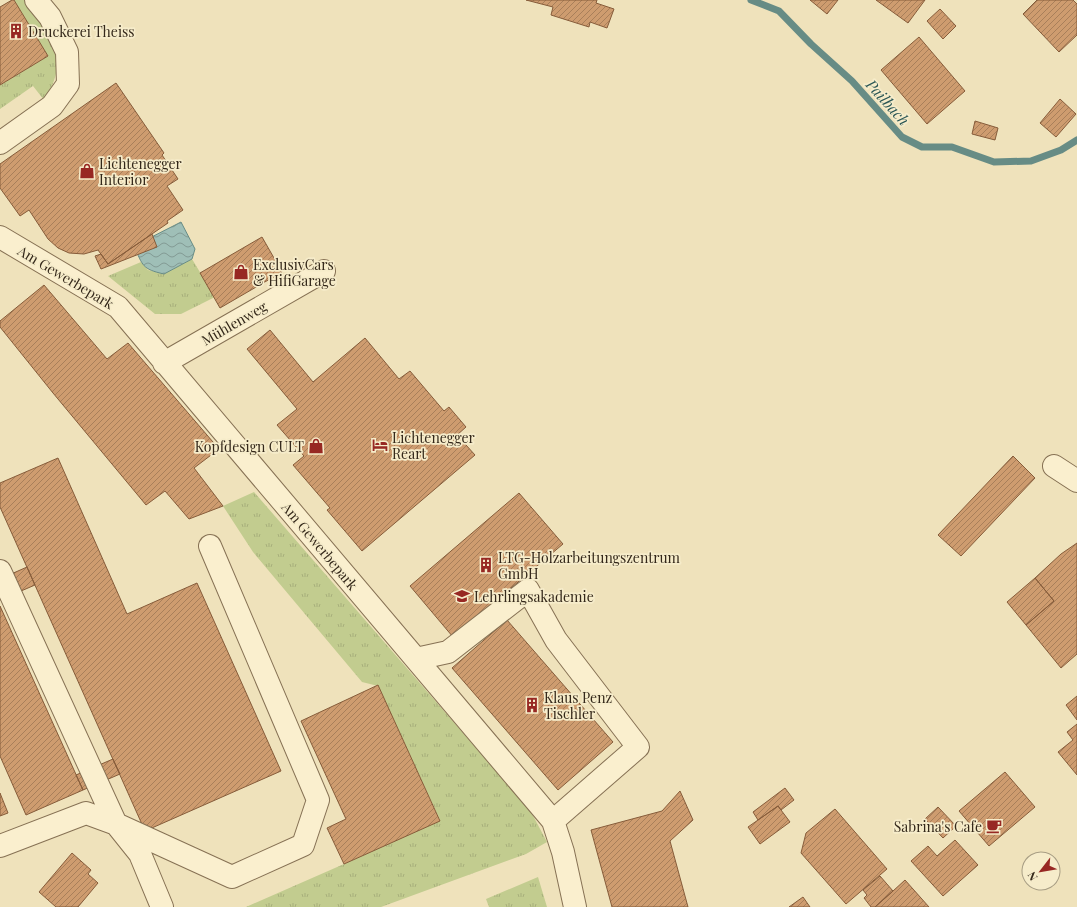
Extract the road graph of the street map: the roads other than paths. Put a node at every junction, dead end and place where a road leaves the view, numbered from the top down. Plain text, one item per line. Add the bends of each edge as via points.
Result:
1 (36, 0) edge
2 (0, 143) edge
3 (0, 238) edge
4 (324, 271) dead end
5 (164, 363) junction
6 (1054, 466) dead end
7 (1077, 480) edge
8 (210, 546) dead end
9 (0, 571) edge
10 (416, 659) junction
11 (553, 821) junction
12 (116, 824) junction
13 (0, 846) edge
14 (162, 907) edge
15 (575, 907) edge

1 - 2 street via 50,17 67,52 68,84 52,106
3 - 5 street, Am Gewerbepark via 118,307
4 - 5 street, Mühlenweg
5 - 10 street, Am Gewerbepark
6 - 7 street
8 - 12 street via 318,800 303,845 232,877
9 - 12 street
10 - 11 street, Am Gewerbepark
10 - 11 street via 448,652 528,590 556,640 638,747
11 - 15 street, Am Gewerbepark via 563,852
12 - 13 street via 86,813
12 - 14 street via 140,854

